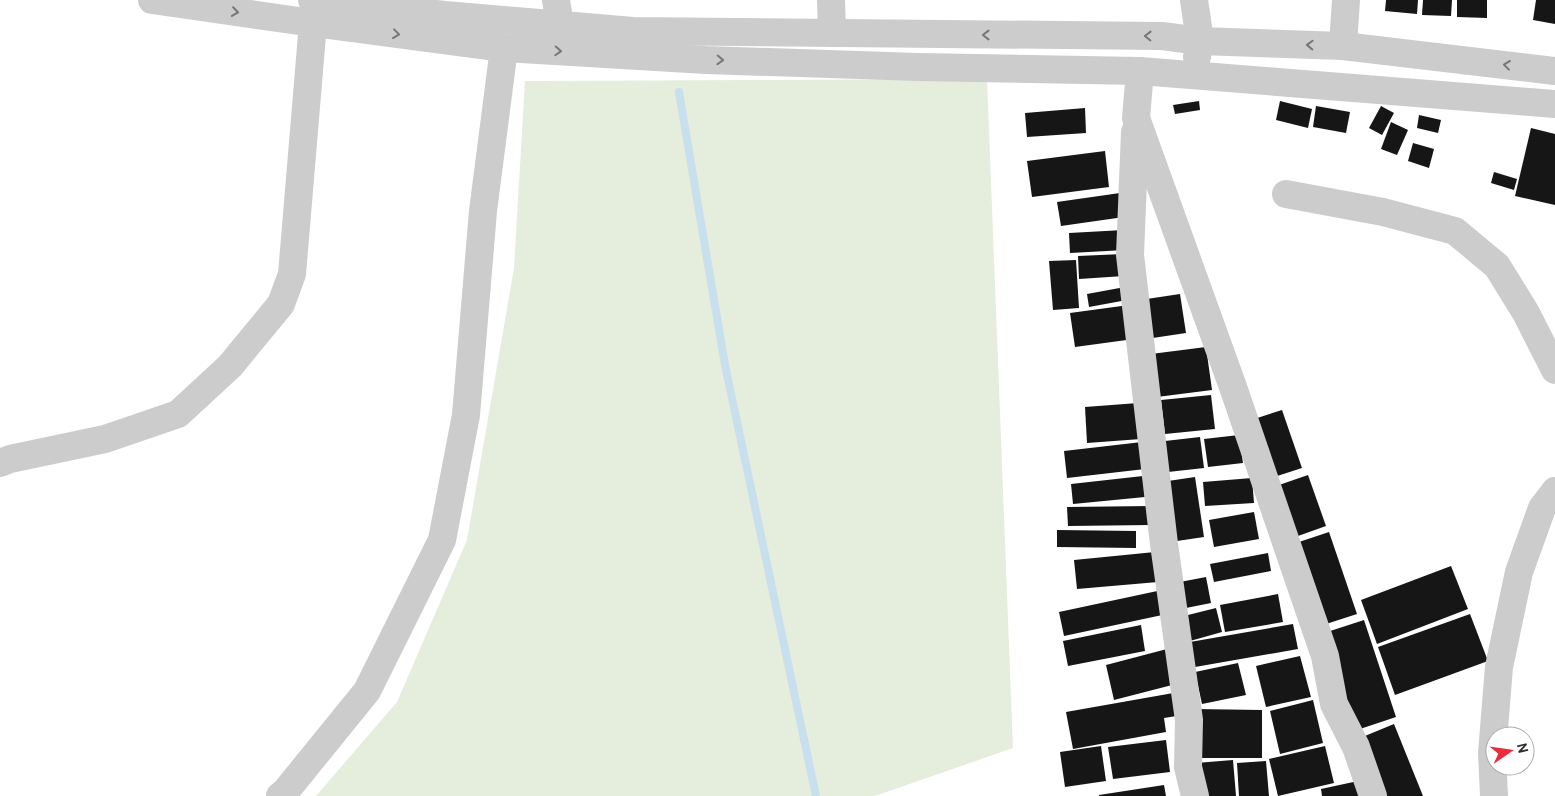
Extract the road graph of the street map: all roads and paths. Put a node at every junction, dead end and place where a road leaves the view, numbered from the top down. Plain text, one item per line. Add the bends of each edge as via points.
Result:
1 (152, 0) edge
2 (832, 0) edge
3 (1194, 0) edge
4 (1346, 0) edge
5 (312, 12) edge
6 (558, 12) edge
7 (832, 33) junction
8 (1200, 41) junction
9 (1343, 46) junction
10 (504, 48) junction
11 (1379, 50) junction
12 (1555, 70) edge
13 (1140, 71) junction
14 (1193, 76) junction
15 (1370, 89) junction
16 (1555, 104) edge
17 (1136, 118) junction
18 (1286, 194) dead end
19 (1555, 370) edge
20 (4, 461) edge
21 (1555, 491) edge
22 (280, 796) edge
23 (1195, 796) edge
24 (1373, 796) edge
25 (1494, 796) edge

1 -> 5 street
2 - 7 street
3 - 8 street
4 - 9 street
5 - 6 street via 445,15
5 -> 10 street
5 - 20 street via 292,274 281,304 230,366 178,414 105,439
6 - 7 street via 633,31
8 -> 7 street via 1162,36
9 -> 8 street
8 - 14 street
9 - 11 street
10 -> 13 street via 716,60
10 - 22 street via 483,211 466,415 442,540 367,691
12 -> 11 street
11 - 15 street
13 - 14 street
13 - 17 street
14 - 15 street
15 - 16 street
17 - 23 street via 1130,255 1164,544 1189,720 1188,767
17 - 24 street via 1325,656 1334,704 1356,747
18 - 19 street via 1383,212 1455,231 1497,266
21 - 25 street via 1542,508 1519,572 1499,667 1492,753

